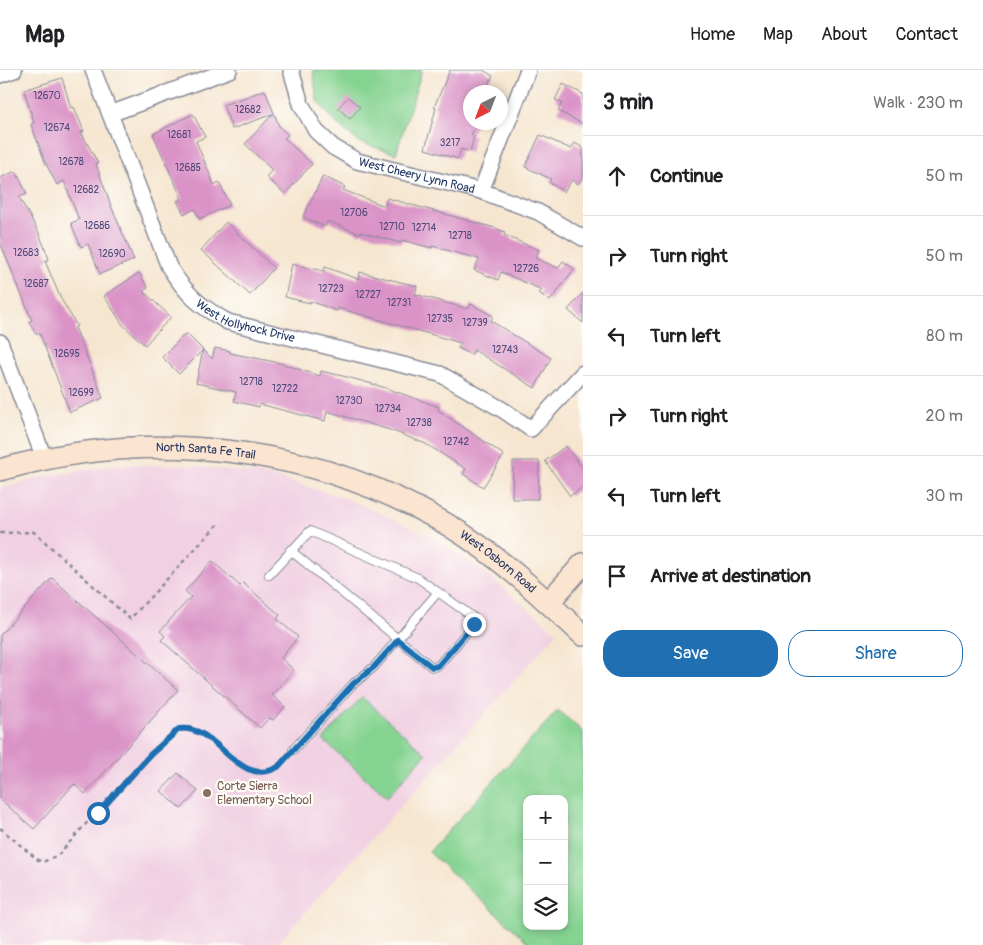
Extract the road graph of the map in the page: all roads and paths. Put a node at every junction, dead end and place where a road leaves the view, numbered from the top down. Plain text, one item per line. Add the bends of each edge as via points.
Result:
1 (14, 70) edge
2 (93, 70) edge
3 (229, 70) edge
4 (291, 70) edge
5 (528, 70) edge
6 (0, 75) edge
7 (110, 114) junction
8 (482, 191) junction
9 (583, 238) edge
10 (0, 342) edge
11 (583, 373) edge
12 (44, 458) junction
13 (0, 470) edge
14 (405, 502) joint
15 (220, 522) dead end
16 (0, 533) edge
17 (290, 550) junction
18 (583, 564) edge
19 (269, 574) dead end
20 (438, 592) junction
21 (548, 602) junction
22 (583, 635) edge
23 (398, 640) junction
24 (293, 750) joint
25 (0, 828) edge

1 - 6 street
2 - 7 street, West Hollyhock Drive
3 - 7 street
4 - 8 street, West Cheery Lynn Road via 301,104 316,131 333,147 357,160
5 - 8 street
7 - 11 street, West Hollyhock Drive via 169,267 185,291 204,309 228,322 440,374 531,429
8 - 9 street, West Cheery Lynn Road via 538,212
10 - 12 street
12 - 13 street, North Santa Fe Trail
12 - 14 street, North Santa Fe Trail via 132,447 227,451 316,469
14 - 21 street, West Osborn Road via 493,555
15 - 16 path via 130,619 34,532
17 - 19 lane
17 - 20 lane via 310,531 418,578
17 - 23 lane
18 - 21 street
20 - 23 lane
20 - 23 lane via 473,617 474,624 438,666 432,667
21 - 22 street, West Osborn Road
23 - 24 lane
24 - 25 path via 278,767 265,773 242,766 192,728 179,729 150,755 58,855 43,862 38,860

